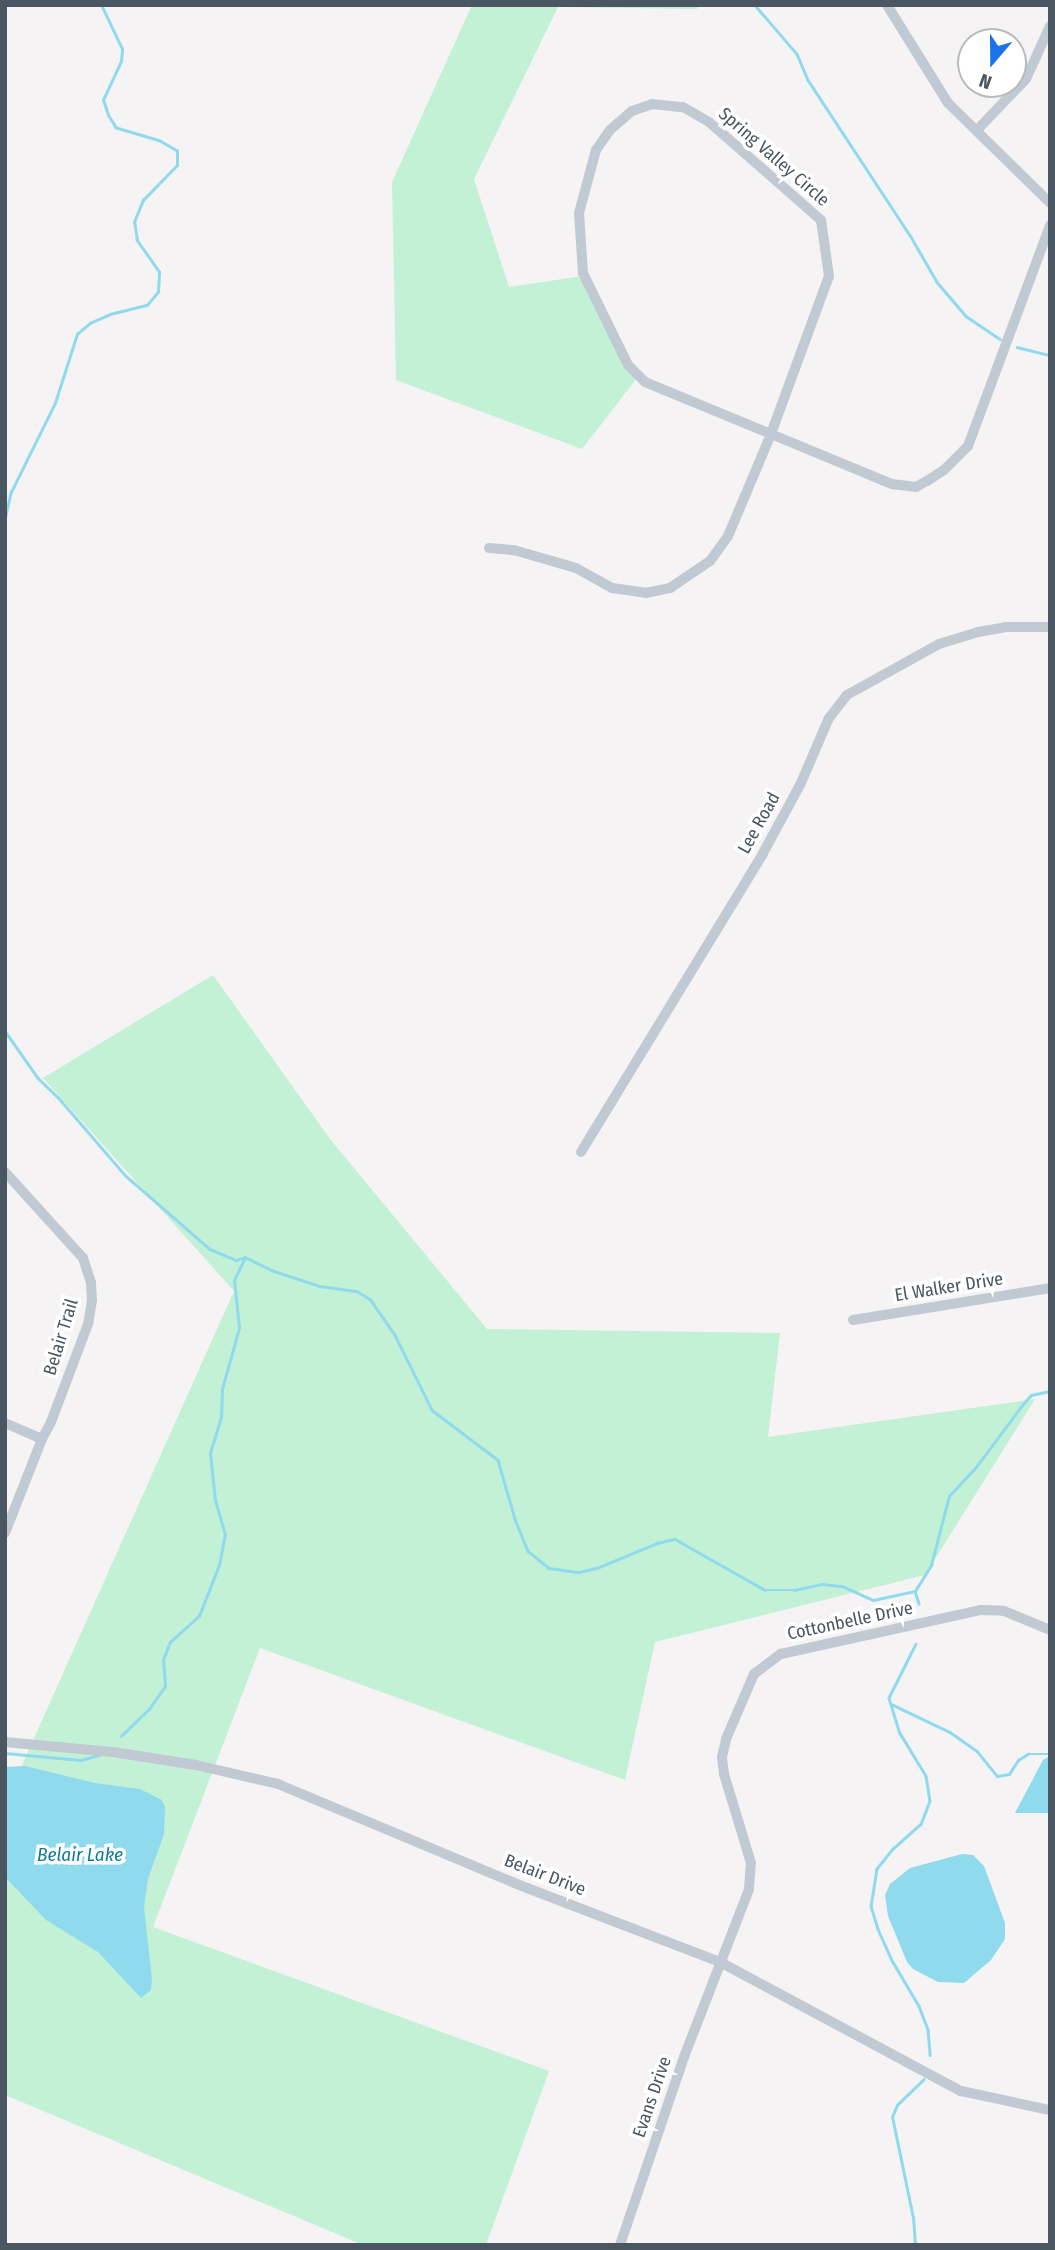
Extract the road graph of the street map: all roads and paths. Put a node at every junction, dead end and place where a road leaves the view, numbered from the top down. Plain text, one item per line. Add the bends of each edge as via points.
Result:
1 (887, 5) edge
2 (1050, 26) edge
3 (978, 129) junction
4 (1050, 203) edge
5 (1050, 225) edge
6 (771, 434) junction
7 (489, 548) dead end
8 (1050, 627) edge
9 (581, 1152) dead end
10 (5, 1172) edge
11 (1050, 1288) edge
12 (853, 1320) dead end
13 (5, 1423) edge
14 (42, 1439) junction
15 (5, 1533) edge
16 (1050, 1630) edge
17 (5, 1742) edge
18 (720, 1962) junction
19 (1050, 2110) edge
20 (620, 2245) edge

1 - 3 street via 948,103
2 - 3 street via 1026,79
3 - 4 street
5 - 6 street, Spring Valley Circle via 968,446 944,470 916,487 892,484
6 - 6 street, Spring Valley Circle via 645,382 628,365 583,273 579,214 585,182 596,150 632,111 652,104 683,107 709,122 821,220 829,276
6 - 7 street via 728,536 710,561 670,588 646,593 612,588 576,568 514,550
8 - 9 street, Lee Road via 992,629 939,644 847,695 829,718 762,855
10 - 14 street, Belair Trail via 83,1258 92,1283 88,1324
11 - 12 street, El Walker Drive
13 - 14 street
14 - 15 street, Belair Trail
16 - 18 street, Cottonbelle Drive via 1004,1611 981,1610 781,1654 758,1669 746,1688 723,1751 724,1774 752,1876
17 - 18 street, Belair Drive via 113,1752 278,1784
18 - 19 street, Belair Drive via 961,2091
18 - 20 street, Evans Drive

